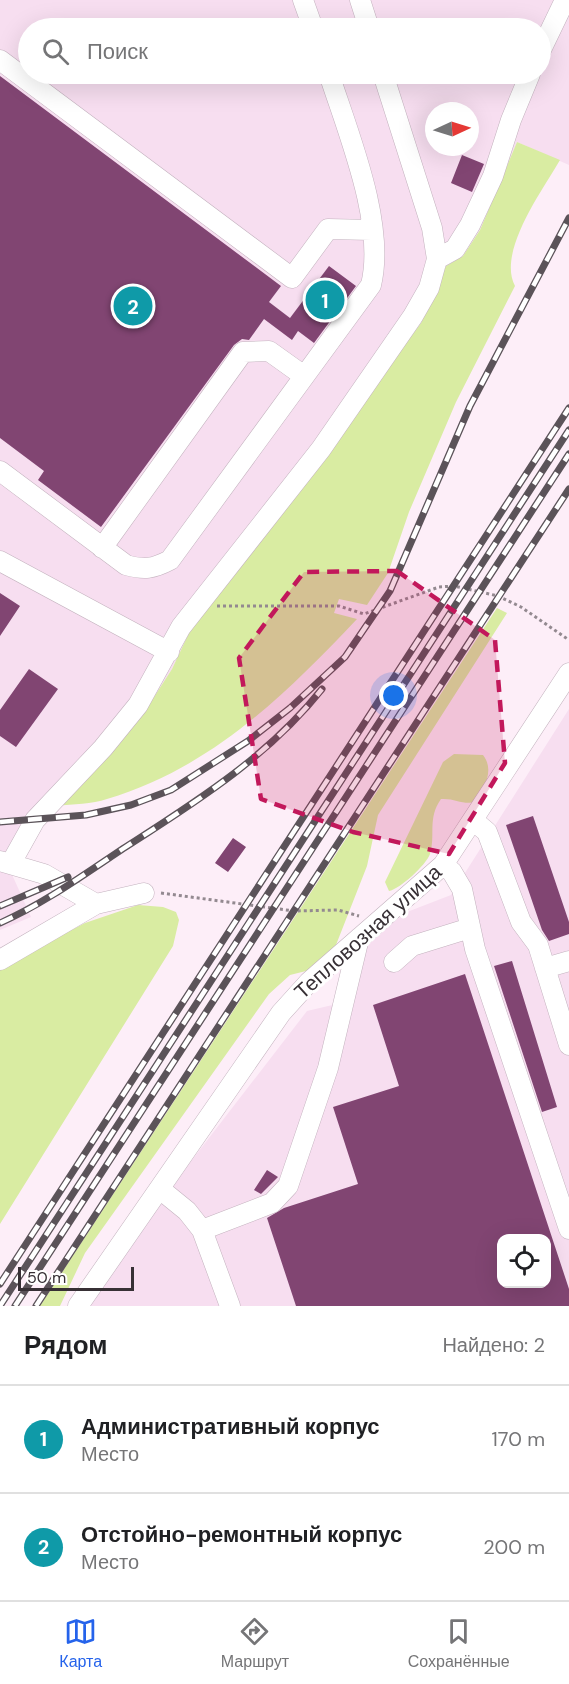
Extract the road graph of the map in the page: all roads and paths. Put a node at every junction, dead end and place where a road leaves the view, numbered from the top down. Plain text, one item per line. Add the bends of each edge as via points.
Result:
1 (303, 0) edge
2 (360, 0) edge
3 (565, 0) edge
4 (309, 18) edge
5 (366, 18) edge
6 (551, 29) edge
7 (0, 60) edge
8 (18, 73) edge
9 (32, 84) edge
10 (332, 84) edge
11 (386, 84) edge
12 (526, 84) edge
13 (372, 230) junction
14 (437, 259) junction
15 (304, 376) junction
16 (0, 471) edge
17 (102, 548) junction
18 (0, 561) edge
19 (198, 606) junction
20 (569, 640) edge
21 (169, 652) junction
22 (569, 673) edge
23 (474, 821) junction
24 (5, 862) edge
25 (442, 865) junction
26 (152, 893) joint
27 (96, 904) junction
28 (378, 921) junction
29 (470, 928) junction
30 (359, 938) junction
31 (0, 960) edge
32 (569, 961) edge
33 (394, 962) dead end
34 (545, 968) junction
35 (569, 1045) edge
36 (160, 1189) junction
37 (569, 1229) edge
38 (202, 1230) junction
39 (84, 1303) edge
40 (230, 1306) edge

1 - 4 street
2 - 5 street
3 - 6 street
7 - 8 street
9 - 13 street via 292,278 328,229
10 - 13 street via 359,168
11 - 14 street via 432,228
12 - 14 street via 493,176 470,225 455,249
13 - 15 street via 375,267 371,285
14 - 19 street via 429,288 413,316 321,449
15 - 17 street via 170,560 142,570 126,565
15 - 17 street via 269,351 243,352
16 - 17 street
18 - 21 street
19 - 20 path via 339,606 364,614 439,587 454,586 514,604
19 - 21 street via 181,627
21 - 24 street via 138,705 35,820
22 - 23 street, Тепловозная улица
23 - 25 street, Тепловозная улица
23 - 34 street via 492,841 521,922 538,945
24 - 27 street via 44,874
25 - 28 street, Тепловозная улица
25 - 29 street via 458,880
26 - 27 street
26 - 28 path via 294,911 338,910
27 - 31 street
28 - 30 street, Тепловозная улица
29 - 33 street via 412,946
29 - 37 street
30 - 36 street, Тепловозная улица via 281,1013
30 - 38 street via 328,1068 288,1186 272,1203
32 - 34 street
34 - 35 street
36 - 38 street via 187,1210
36 - 39 street, Тепловозная улица
38 - 40 street

